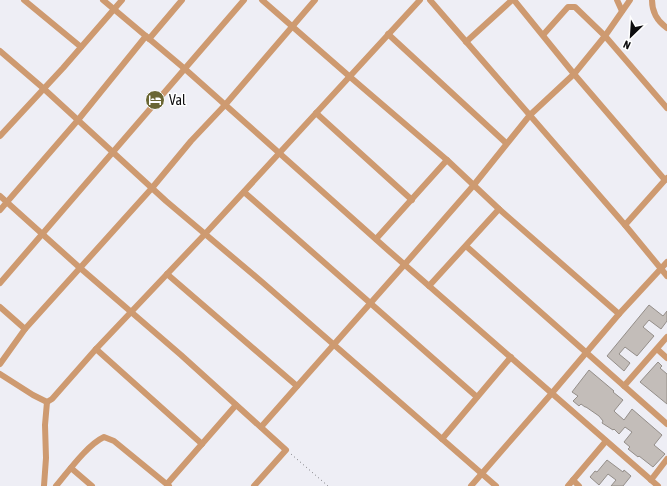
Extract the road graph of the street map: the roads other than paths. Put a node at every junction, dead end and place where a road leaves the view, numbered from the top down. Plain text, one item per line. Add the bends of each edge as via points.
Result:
1 (24, 0) edge
2 (103, 0) edge
3 (122, 0) edge
4 (182, 0) edge
5 (244, 0) edge
6 (262, 0) edge
7 (315, 0) edge
8 (420, 0) edge
9 (430, 0) edge
10 (513, 0) edge
11 (617, 0) edge
12 (630, 0) edge
13 (652, 0) edge
14 (114, 9) junction
15 (622, 11) junction
16 (292, 26) junction
17 (667, 28) edge
18 (388, 34) junction
19 (543, 36) junction
20 (605, 36) junction
21 (147, 37) junction
22 (466, 42) junction
23 (81, 47) junction
24 (0, 51) edge
25 (185, 69) junction
26 (574, 74) junction
27 (349, 76) junction
28 (43, 88) junction
29 (225, 105) junction
30 (667, 108) edge
31 (316, 113) junction
32 (530, 115) junction
33 (78, 120) junction
34 (1, 131) edge
35 (506, 143) junction
36 (112, 152) junction
37 (279, 153) junction
38 (447, 160) junction
39 (666, 179) edge
40 (473, 186) junction
41 (152, 188) junction
42 (244, 192) junction
43 (0, 196) edge
44 (412, 200) junction
45 (7, 202) junction
46 (499, 209) junction
47 (0, 210) edge
48 (625, 225) junction
49 (43, 234) junction
50 (205, 234) junction
51 (376, 239) junction
52 (466, 246) junction
53 (667, 262) edge
54 (405, 264) junction
55 (79, 268) junction
56 (661, 269) junction
57 (167, 274) junction
58 (667, 276) edge
59 (0, 283) edge
60 (429, 286) junction
61 (369, 303) junction
62 (0, 307) edge
63 (131, 312) junction
64 (3, 313) edge
65 (619, 314) junction
66 (25, 329) junction
67 (667, 337) edge
68 (333, 344) junction
69 (657, 349) junction
70 (96, 350) junction
71 (586, 353) junction
72 (511, 357) junction
73 (667, 358) edge
74 (0, 364) edge
75 (0, 374) edge
76 (297, 386) junction
77 (624, 386) junction
78 (552, 393) junction
79 (476, 397) junction
80 (47, 402) junction
81 (236, 405) junction
82 (667, 424) edge
83 (261, 427) junction
84 (442, 439) junction
85 (606, 441) junction
86 (202, 444) junction
87 (667, 459) edge
88 (71, 468) junction
89 (481, 474) junction
90 (573, 480) junction
91 (651, 480) junction
92 (168, 485) edge
93 (44, 486) edge
94 (56, 486) edge
95 (92, 486) edge
96 (254, 486) edge
97 (470, 486) edge
98 (496, 486) edge
99 (568, 486) edge
100 (579, 486) edge
101 (658, 486) edge

1 - 23 street
2 - 14 street
3 - 14 street
4 - 21 street
5 - 25 street
6 - 16 street
7 - 16 street
8 - 18 street
9 - 22 street
10 - 19 street
10 - 22 street
11 - 15 street
12 - 15 street
13 - 17 street via 654,14
14 - 21 street
14 - 23 street
15 - 20 street
16 - 27 street
16 - 29 street
18 - 27 street
18 - 35 street
19 - 20 street via 570,6 576,8
19 - 26 street
20 - 26 street
20 - 30 street
21 - 25 street
21 - 33 street
22 - 32 street
23 - 28 street
24 - 28 street
25 - 29 street
25 - 36 street
26 - 32 street
26 - 39 street
27 - 31 street
27 - 38 street
28 - 33 street
28 - 34 street
29 - 37 street
29 - 41 street
31 - 37 street
31 - 44 street
32 - 35 street
32 - 48 street
33 - 36 street
33 - 45 street
35 - 40 street
36 - 41 street
36 - 49 street
37 - 42 street
37 - 51 street
38 - 40 street
38 - 44 street
39 - 48 street
40 - 46 street
40 - 54 street
41 - 50 street
41 - 55 street
42 - 50 street
42 - 61 street
43 - 45 street
44 - 51 street
45 - 47 street
45 - 49 street
46 - 52 street
46 - 65 street
48 - 56 street
49 - 55 street
49 - 59 street
50 - 57 street
50 - 68 street
51 - 54 street
52 - 60 street
52 - 71 street
53 - 56 street
54 - 60 street
54 - 61 street
55 - 63 street
55 - 66 street
56 - 58 street
56 - 65 street
57 - 63 street
57 - 76 street
60 - 72 street
61 - 68 street
61 - 79 street
62 - 64 street
63 - 70 street
63 - 81 street
64 - 66 street
65 - 71 street
66 - 74 street
67 - 69 street
68 - 76 street
68 - 84 street
69 - 73 street
69 - 77 street
70 - 80 street
70 - 86 street
71 - 77 street
71 - 78 street
72 - 78 street
72 - 79 street
75 - 80 street via 33,396
76 - 83 street
77 - 82 street
78 - 85 street
78 - 89 street
79 - 84 street
80 - 93 street
81 - 83 street
81 - 86 street
83 - 96 street via 286,450
84 - 89 street
85 - 90 street
85 - 91 street
86 - 92 street
87 - 91 street
88 - 92 street via 97,440 104,437 114,441
88 - 94 street
88 - 95 street
89 - 97 street
89 - 98 street
90 - 99 street
90 - 100 street
91 - 101 street

